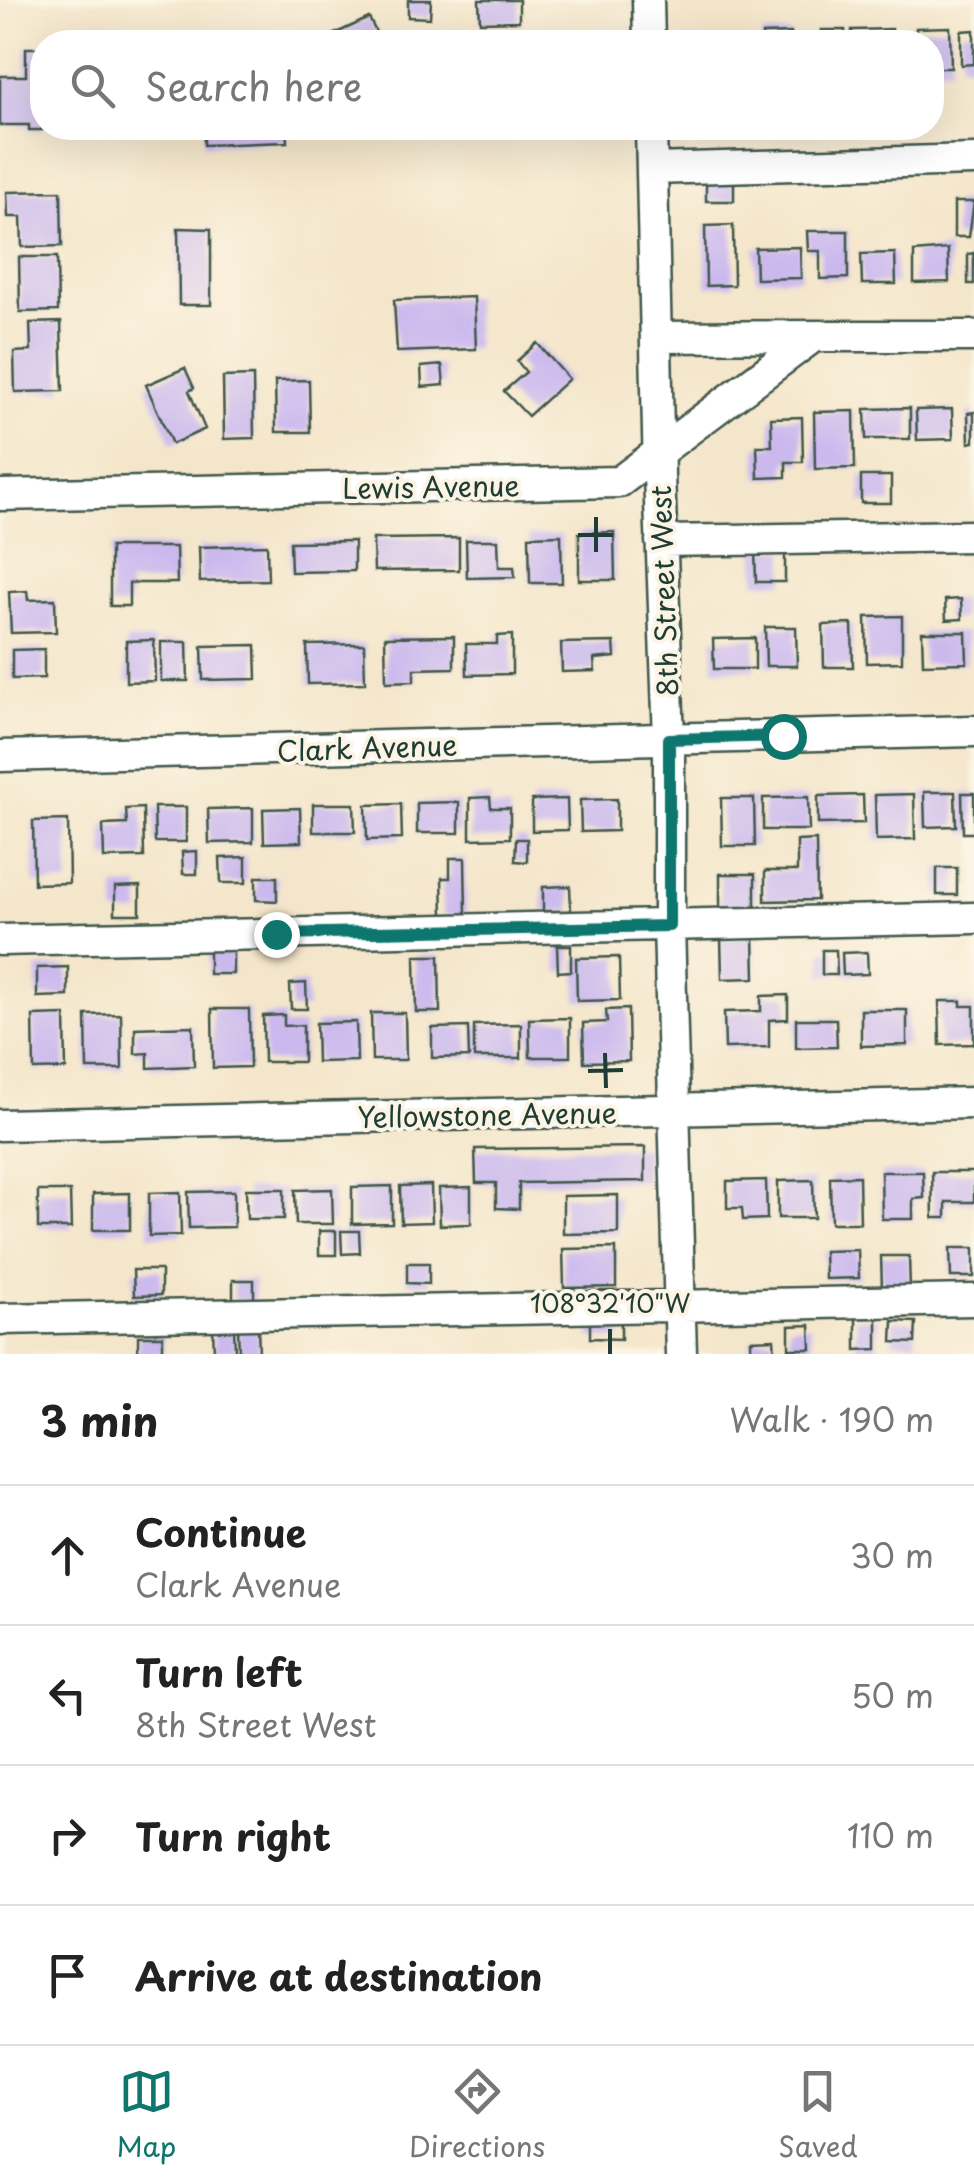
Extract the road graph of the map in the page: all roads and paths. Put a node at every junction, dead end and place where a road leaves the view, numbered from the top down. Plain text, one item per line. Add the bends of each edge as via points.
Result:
1 (648, 0) edge
2 (649, 30) edge
3 (651, 140) edge
4 (974, 160) edge
5 (652, 169) junction
6 (814, 336) junction
7 (974, 336) edge
8 (656, 337) junction
9 (658, 452) junction
10 (0, 495) edge
11 (974, 536) edge
12 (661, 541) junction
13 (974, 731) edge
14 (669, 739) junction
15 (0, 756) edge
16 (974, 918) edge
17 (669, 926) junction
18 (0, 940) edge
19 (974, 1104) edge
20 (675, 1110) junction
21 (0, 1125) edge
22 (974, 1300) edge
23 (680, 1308) junction
24 (0, 1319) edge
25 (682, 1354) edge

1 - 2 street
3 - 5 street, 8th Street West
4 - 5 street
5 - 8 street, 8th Street West
6 - 7 street
6 - 8 street
6 - 9 street, Lewis Avenue
8 - 9 street, 8th Street West
9 - 10 street, Lewis Avenue via 619,482
9 - 12 street, 8th Street West
11 - 12 street
12 - 14 street, 8th Street West
13 - 14 street, Clark Avenue
14 - 15 street, Clark Avenue
14 - 17 street, 8th Street West
16 - 17 street
17 - 18 street
17 - 20 street, 8th Street West
19 - 20 street, Yellowstone Avenue
20 - 21 street, Yellowstone Avenue
20 - 23 street, 8th Street West
22 - 23 street
23 - 24 street
23 - 25 street, 8th Street West

